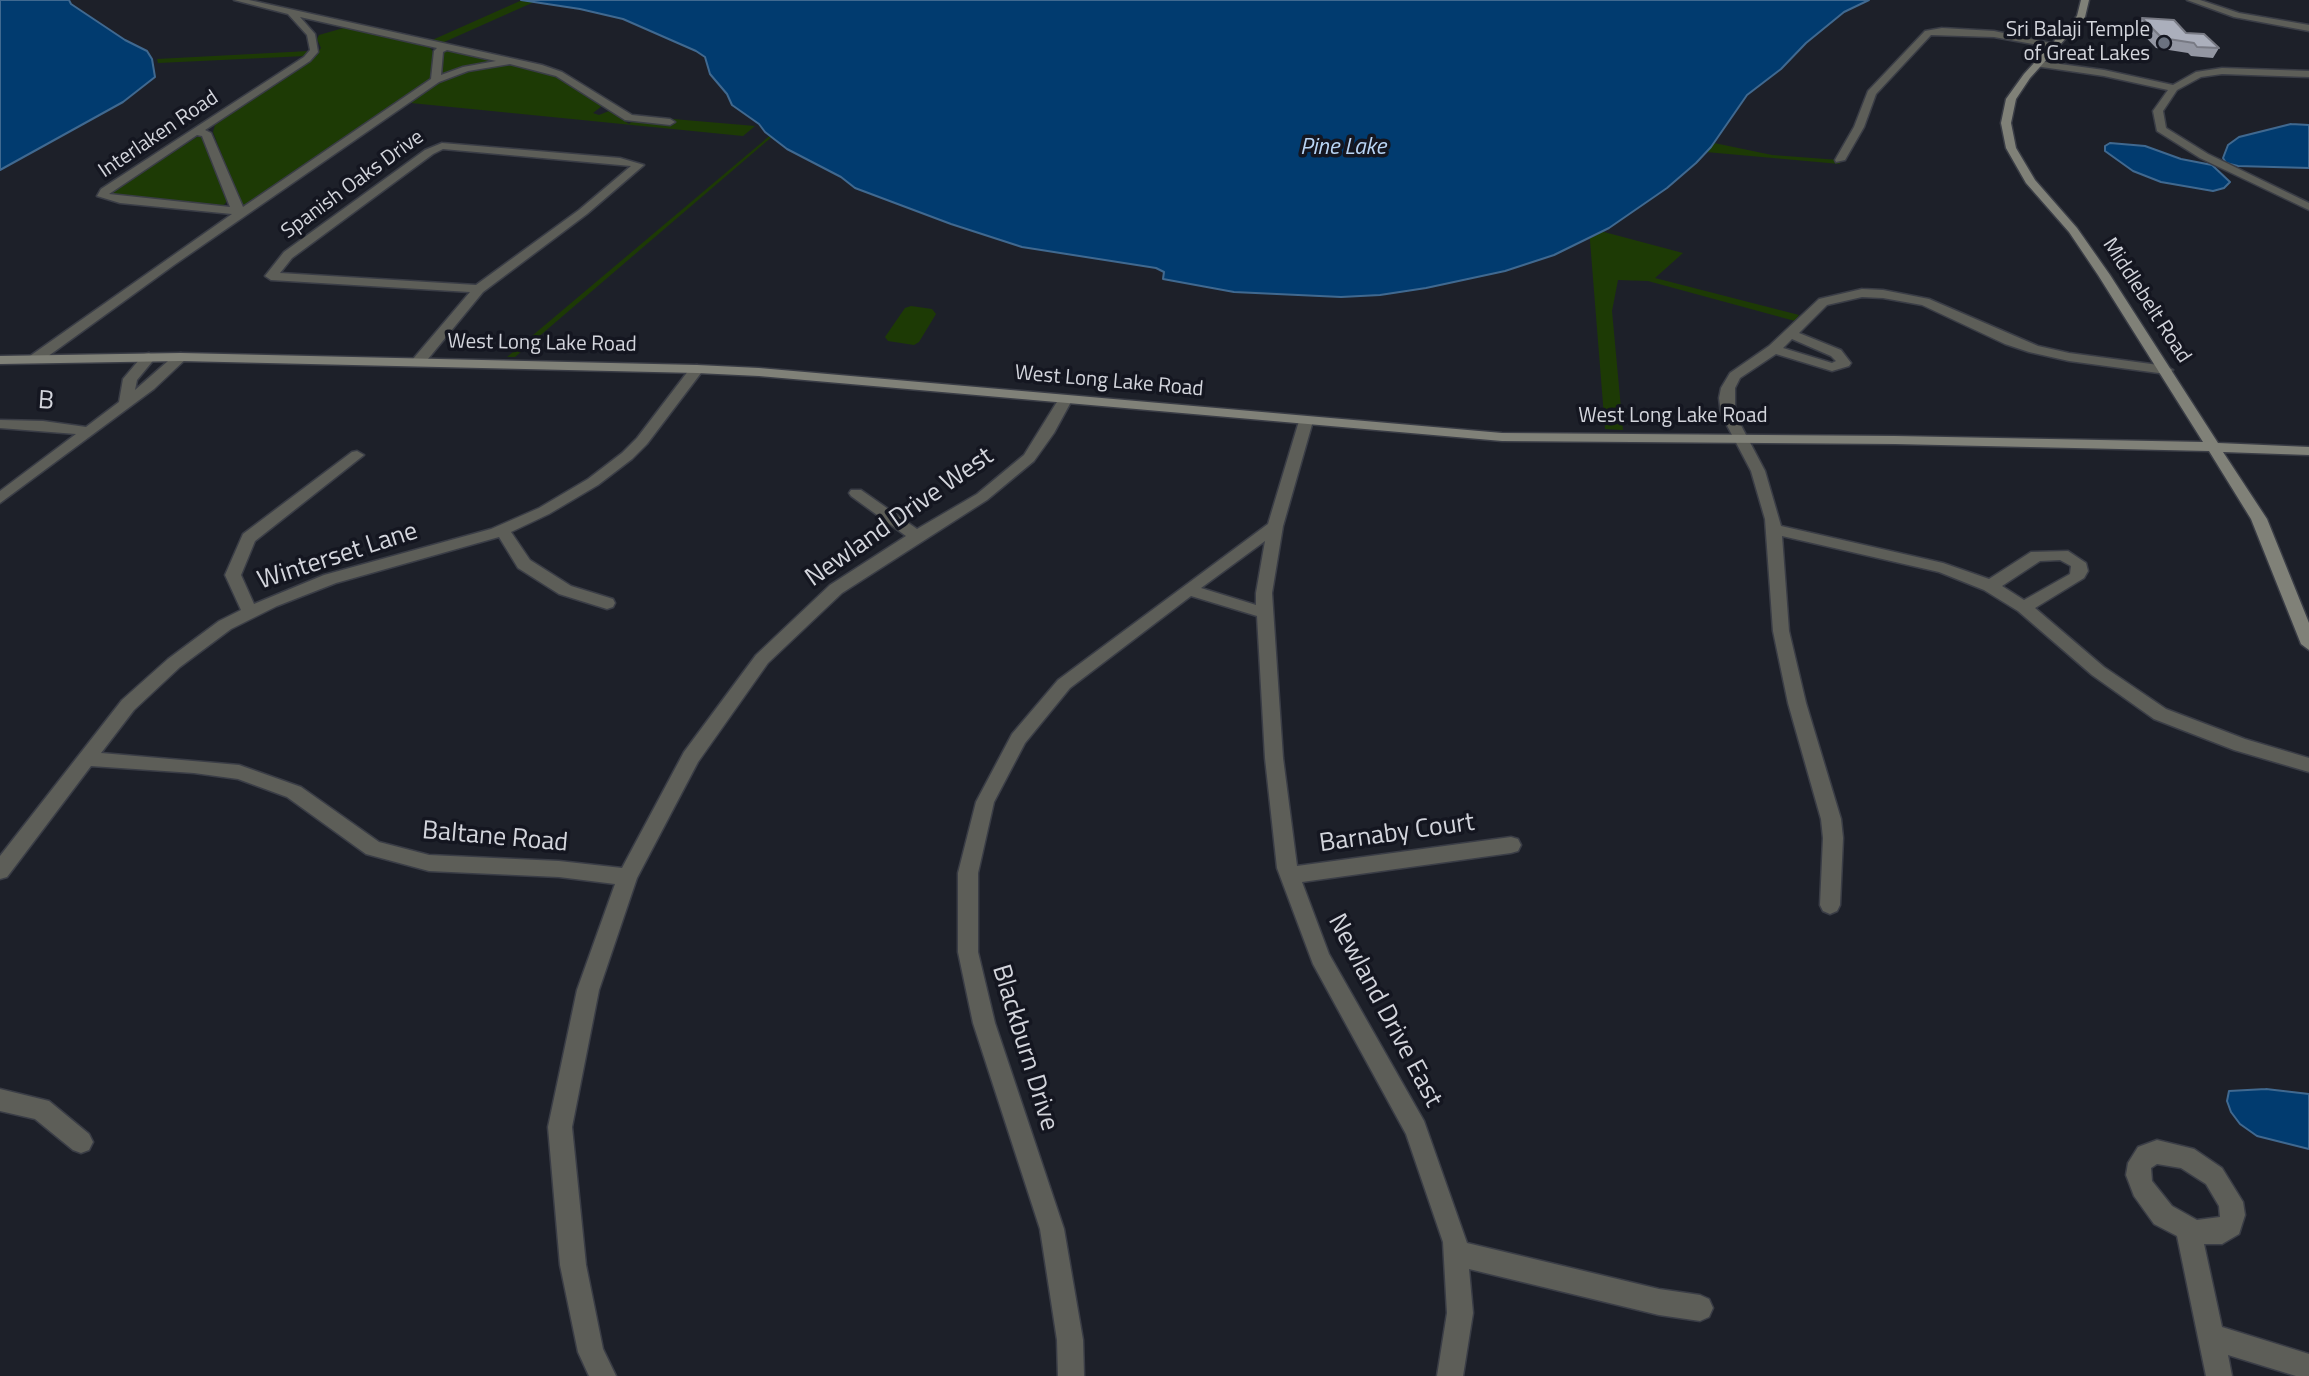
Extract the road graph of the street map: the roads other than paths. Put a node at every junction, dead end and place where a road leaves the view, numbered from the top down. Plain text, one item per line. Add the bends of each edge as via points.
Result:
1 (238, 0) edge
2 (2085, 0) edge
3 (2191, 0) edge
4 (292, 13) junction
5 (342, 24) junction
6 (2309, 28) edge
7 (311, 34) junction
8 (2055, 45) junction
9 (445, 47) junction
10 (510, 61) junction
11 (2038, 64) junction
12 (2309, 74) edge
13 (436, 80) junction
14 (2174, 88) junction
15 (670, 122) dead end
16 (197, 132) junction
17 (1840, 160) dead end
18 (2309, 206) edge
19 (243, 212) junction
20 (479, 289) junction
21 (1791, 334) junction
22 (1774, 349) junction
23 (149, 357) junction
24 (181, 357) junction
25 (35, 359) junction
26 (0, 360) edge
27 (418, 362) junction
28 (697, 369) junction
29 (2166, 370) junction
30 (1065, 400) junction
31 (126, 403) junction
32 (1306, 421) junction
33 (0, 424) edge
34 (88, 430) junction
35 (1738, 438) junction
36 (2214, 446) junction
37 (2309, 451) edge
38 (356, 455) dead end
39 (0, 483) edge
40 (18, 484) junction
41 (856, 493) dead end
42 (0, 498) edge
43 (1275, 526) junction
44 (1773, 529) junction
45 (502, 530) junction
46 (917, 536) junction
47 (1990, 586) junction
48 (1190, 590) junction
49 (607, 603) dead end
50 (2024, 607) junction
51 (250, 613) junction
52 (1265, 613) junction
53 (2309, 644) edge
54 (86, 759) junction
55 (2309, 765) edge
56 (1511, 845) dead end
57 (0, 871) edge
58 (1289, 875) junction
59 (627, 877) junction
60 (1830, 905) dead end
61 (0, 1100) edge
62 (81, 1142) dead end
63 (2188, 1230) dead end
64 (1456, 1253) junction
65 (1700, 1308) dead end
66 (2213, 1337) junction
67 (2309, 1367) edge
68 (603, 1376) edge
69 (1071, 1376) edge
70 (1450, 1376) edge
71 (2220, 1376) edge

1 - 4 street
2 - 8 main road, Middlebelt Road via 2083,14
3 - 6 street via 2237,15
4 - 5 street
4 - 7 street
5 - 7 street
5 - 9 street
7 - 16 street, Interlaken Road via 315,50 307,59
8 - 11 main road, Middlebelt Road
8 - 17 street via 1994,34 1928,33 1871,93
9 - 10 street
9 - 13 street via 439,51
10 - 13 street via 451,72
10 - 15 street via 559,74 629,118
11 - 14 street via 2104,72
11 - 29 main road, Middlebelt Road via 2009,104 2006,124 2011,148 2030,181 2085,247
12 - 14 street via 2222,71 2199,74
13 - 19 street
14 - 18 street via 2158,111 2161,129 2204,156
16 - 19 street via 206,133 235,206
16 - 19 street, Interlaken Road via 103,196
19 - 25 street
20 - 20 street, Spanish Oaks Drive via 639,164 442,146 288,255 271,276
20 - 27 street, Spanish Oaks Drive
21 - 22 street
21 - 22 street via 1836,353 1844,363 1832,367
21 - 29 street via 1823,302 1846,295 1883,294 1944,309 2034,349
22 - 35 street via 1735,376 1728,388 1726,406
23 - 24 main road, West Long Lake Road
23 - 25 main road, West Long Lake Road
23 - 31 street via 130,379
24 - 27 main road, West Long Lake Road
24 - 31 street
25 - 26 main road, West Long Lake Road
27 - 28 main road, West Long Lake Road
28 - 30 main road, West Long Lake Road
28 - 45 street, Winterset Lane via 627,456 593,482
29 - 36 main road, Middlebelt Road
30 - 32 main road, West Long Lake Road
30 - 46 street, Newland Drive West via 1029,458 982,497
31 - 34 street
32 - 35 main road, West Long Lake Road via 1502,437
32 - 43 street, Newland Drive East
33 - 34 street, B
34 - 40 street
35 - 36 main road, West Long Lake Road
35 - 44 street via 1758,471
36 - 37 main road, West Long Lake Road
36 - 53 main road, Middlebelt Road via 2259,519
38 - 51 street via 248,538 233,575
39 - 40 street
40 - 42 street
41 - 46 street
43 - 48 street, Blackburn Drive
43 - 52 street, Newland Drive East
44 - 47 street via 1943,568
44 - 60 street via 1781,631 1831,819
45 - 49 street via 524,564 565,590
45 - 51 street, Winterset Lane via 330,579
46 - 59 street, Newland Drive West via 836,589 762,659 691,757
47 - 50 street
47 - 50 street via 2037,556 2062,555 2078,563 2076,578
48 - 52 street
48 - 69 street, Blackburn Drive via 1063,684 1018,739 985,802 968,873 968,952 984,1023 1052,1229 1070,1340
50 - 55 street via 2098,671 2160,713 2240,745
51 - 54 street, Winterset Lane via 225,625 174,663 128,705
52 - 58 street, Newland Drive East via 1274,758
54 - 57 street, Winterset Lane
54 - 59 street, Baltane Road via 239,772 294,792 373,848 429,863
56 - 58 street, Barnaby Court
58 - 64 street, Newland Drive East via 1320,957 1416,1129
59 - 68 street, Newland Drive West via 587,990 561,1127 573,1265 591,1352
61 - 62 street via 41,1109
63 - 66 street
64 - 65 street
64 - 70 street, Newland Drive East via 1460,1313
66 - 67 street
66 - 71 street

